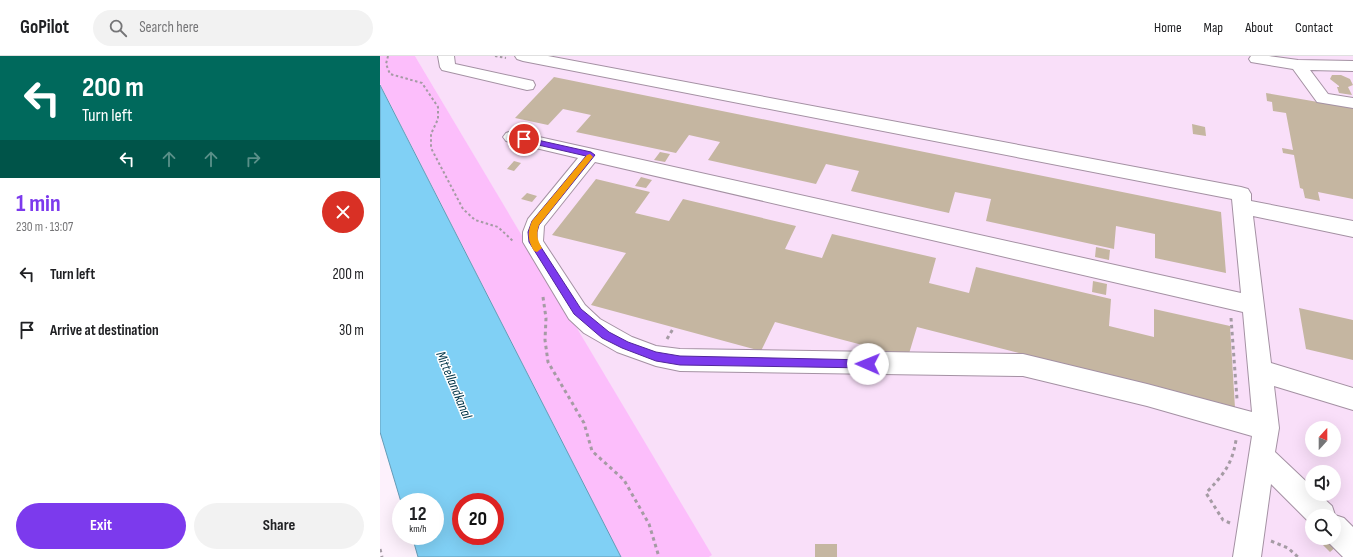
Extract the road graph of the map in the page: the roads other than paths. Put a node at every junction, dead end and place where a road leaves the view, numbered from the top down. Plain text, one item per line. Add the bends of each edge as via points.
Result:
1 (446, 56) edge
2 (523, 56) edge
3 (1257, 59) dead end
4 (1298, 65) junction
5 (1353, 66) edge
6 (528, 85) dead end
7 (1353, 103) edge
8 (512, 137) dead end
9 (591, 155) junction
10 (1242, 206) junction
11 (1353, 229) edge
12 (1253, 305) junction
13 (1260, 371) junction
14 (1353, 399) edge
15 (1266, 428) junction
16 (1262, 456) junction
17 (1315, 509) edge
18 (1341, 535) edge
19 (1353, 547) edge
20 (1247, 557) edge

1 - 6 lane via 448,67
2 - 10 lane via 1241,194
3 - 4 lane
4 - 5 lane
4 - 7 lane via 1323,98
8 - 9 lane
9 - 12 lane
9 - 15 lane via 535,224 533,242 578,312 606,335 625,345 656,356 680,360 1023,365 1147,395
10 - 11 lane
10 - 12 lane
12 - 13 lane
13 - 14 lane
13 - 15 lane
15 - 16 lane
16 - 17 lane
16 - 20 lane
18 - 19 lane

